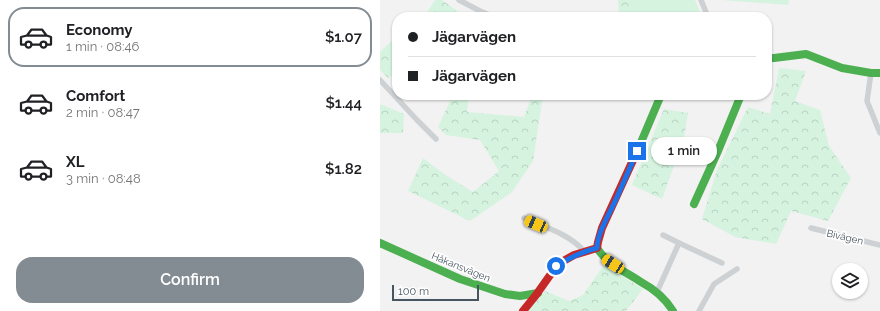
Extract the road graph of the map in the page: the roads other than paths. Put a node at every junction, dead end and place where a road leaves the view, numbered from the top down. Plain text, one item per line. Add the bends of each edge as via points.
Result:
1 (459, 0) edge
2 (701, 0) edge
3 (482, 12) edge
4 (706, 12) edge
5 (772, 58) edge
6 (871, 73) junction
7 (880, 73) edge
8 (380, 80) edge
9 (392, 93) edge
10 (398, 100) edge
11 (659, 100) edge
12 (739, 100) edge
13 (880, 134) edge
14 (436, 139) dead end
15 (694, 204) dead end
16 (524, 218) dead end
17 (811, 228) dead end
18 (663, 235) dead end
19 (380, 243) edge
20 (679, 244) junction
21 (880, 245) edge
22 (597, 248) junction
23 (584, 251) junction
24 (722, 263) dead end
25 (737, 269) dead end
26 (538, 292) junction
27 (657, 292) junction
28 (523, 311) edge
29 (673, 311) edge
30 (699, 311) edge

1 - 3 street
2 - 4 street
5 - 6 street via 806,54 842,68
6 - 7 street
6 - 13 street via 867,101
8 - 9 street
10 - 14 street
11 - 22 street via 599,235
12 - 15 street
16 - 23 street via 570,238
17 - 21 street, Bivägen
18 - 20 street
19 - 26 street, Håkansvägen via 460,279 505,294 520,296
20 - 24 street
20 - 27 street
22 - 23 street
22 - 27 street via 604,258
23 - 26 street via 556,266
25 - 30 street via 714,284
26 - 28 street
27 - 29 street

